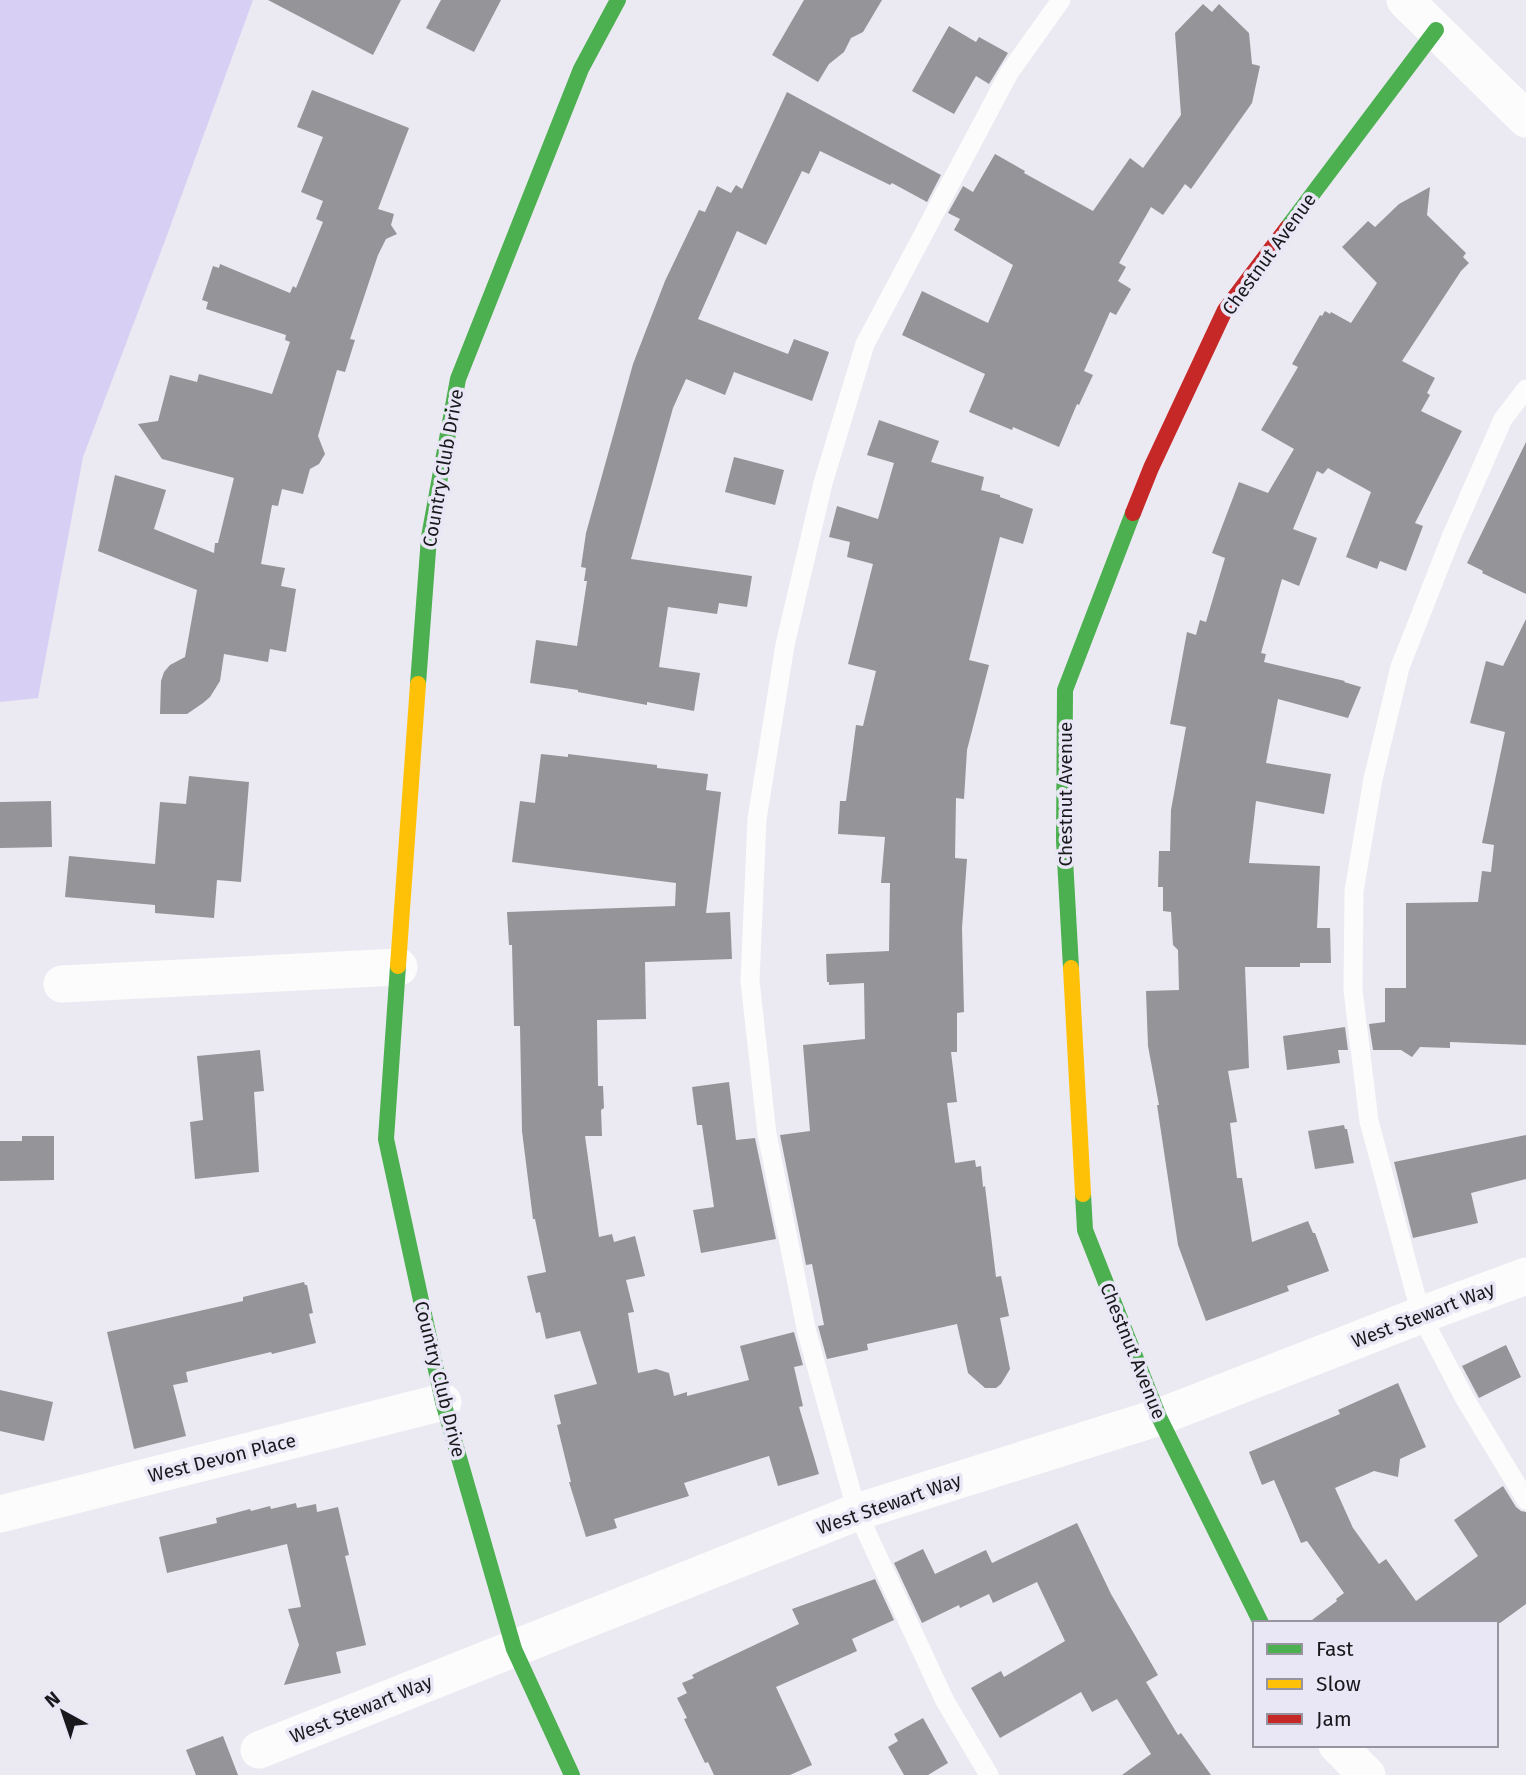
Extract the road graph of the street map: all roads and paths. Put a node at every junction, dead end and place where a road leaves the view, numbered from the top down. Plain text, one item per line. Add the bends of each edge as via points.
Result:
1 (618, 0) edge
2 (1061, 0) edge
3 (1405, 0) edge
4 (1436, 30) junction
5 (1526, 119) edge
6 (1526, 389) edge
7 (398, 967) junction
8 (62, 984) dead end
9 (1526, 1276) edge
10 (1421, 1315) junction
11 (443, 1402) junction
12 (1159, 1417) junction
13 (1526, 1500) edge
14 (856, 1512) junction
15 (0, 1514) edge
16 (1260, 1621) edge
17 (514, 1648) junction
18 (1339, 1747) edge
19 (259, 1750) dead end
20 (572, 1775) edge
21 (989, 1775) edge
22 (1367, 1775) edge

1 - 7 street, Country Club Drive via 581,69 458,379 429,537
2 - 14 lane via 1009,73 865,344 823,483 785,645 757,818 750,981 767,1134 807,1333
3 - 4 street
4 - 5 street
4 - 12 street, Chestnut Avenue via 1225,310 1151,468 1065,690 1063,841 1085,1230
6 - 10 lane via 1503,419 1400,667 1373,779 1354,891 1353,990 1369,1121
7 - 8 street
7 - 11 street, Country Club Drive via 386,1139
9 - 10 street, West Stewart Way
10 - 12 street, West Stewart Way
10 - 13 lane
11 - 15 street, West Devon Place
11 - 17 street, Country Club Drive
12 - 14 street, West Stewart Way
12 - 16 street, Chestnut Avenue
14 - 17 street, West Stewart Way
14 - 21 lane via 945,1701
17 - 19 street, West Stewart Way
17 - 20 street, Country Club Drive
18 - 22 street

